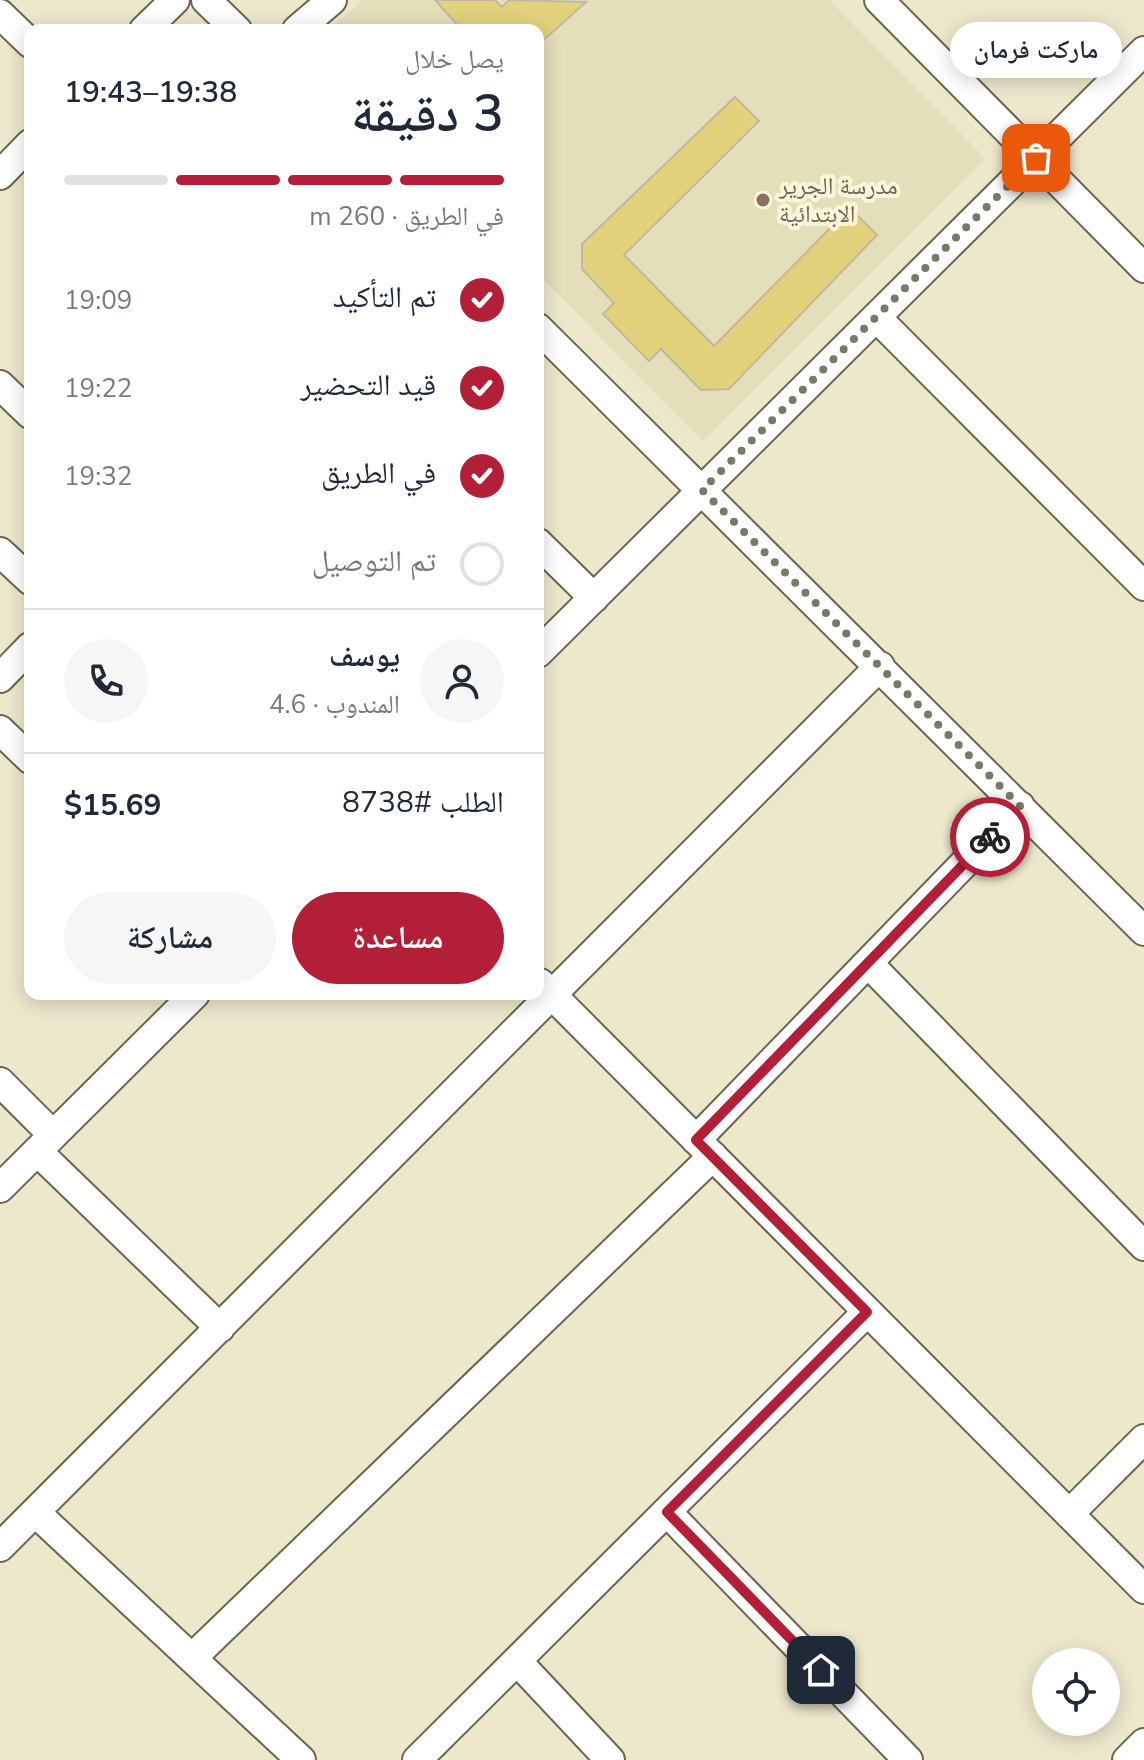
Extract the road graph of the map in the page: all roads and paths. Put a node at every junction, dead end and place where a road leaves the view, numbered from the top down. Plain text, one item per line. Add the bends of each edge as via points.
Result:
1 (175, 0) edge
2 (206, 0) edge
3 (332, 0) edge
4 (879, 0) edge
5 (0, 14) edge
6 (150, 24) edge
7 (231, 24) edge
8 (304, 24) edge
9 (24, 37) edge
10 (1144, 51) edge
11 (24, 150) edge
12 (1036, 158) junction
13 (0, 175) edge
14 (1144, 268) edge
15 (876, 317) junction
16 (544, 334) edge
17 (0, 385) edge
18 (24, 408) edge
19 (702, 490) junction
20 (544, 549) edge
21 (0, 552) edge
22 (24, 574) edge
23 (1144, 586) edge
24 (594, 598) junction
25 (544, 647) edge
26 (24, 653) edge
27 (880, 666) junction
28 (0, 678) edge
29 (0, 730) edge
30 (24, 753) edge
31 (1020, 806) junction
32 (1144, 931) edge
33 (868, 963) junction
34 (545, 988) edge
35 (189, 1000) edge
36 (534, 1000) edge
37 (0, 1082) edge
38 (45, 1143) junction
39 (704, 1148) junction
40 (0, 1188) edge
41 (1144, 1246) edge
42 (867, 1312) junction
43 (220, 1328) junction
44 (1144, 1439) edge
45 (667, 1512) junction
46 (36, 1513) junction
47 (1069, 1514) junction
48 (0, 1547) edge
49 (1144, 1589) edge
50 (193, 1657) junction
51 (517, 1661) junction
52 (1144, 1743) edge
53 (301, 1760) edge
54 (417, 1760) edge
55 (610, 1760) edge
56 (908, 1760) edge
57 (1127, 1760) edge

1 - 6 street
2 - 7 street
3 - 8 street
4 - 12 street
5 - 9 street
10 - 12 street
11 - 13 street
12 - 14 street
12 - 15 street
15 - 19 street
15 - 23 street
16 - 19 street
17 - 18 street
19 - 24 street
19 - 27 street
20 - 24 street
21 - 22 street
24 - 25 street
26 - 28 street
27 - 31 street
27 - 34 street
29 - 30 street
31 - 32 street
31 - 33 street
33 - 39 street
33 - 41 street
34 - 39 street
35 - 38 street
36 - 43 street
37 - 38 street
38 - 40 street
38 - 43 street
39 - 42 street
39 - 50 street
42 - 45 street
42 - 47 street
43 - 46 street
44 - 47 street
45 - 51 street
45 - 56 street
46 - 48 street
46 - 50 street
47 - 49 street
50 - 53 street
51 - 54 street
51 - 55 street
52 - 57 street

